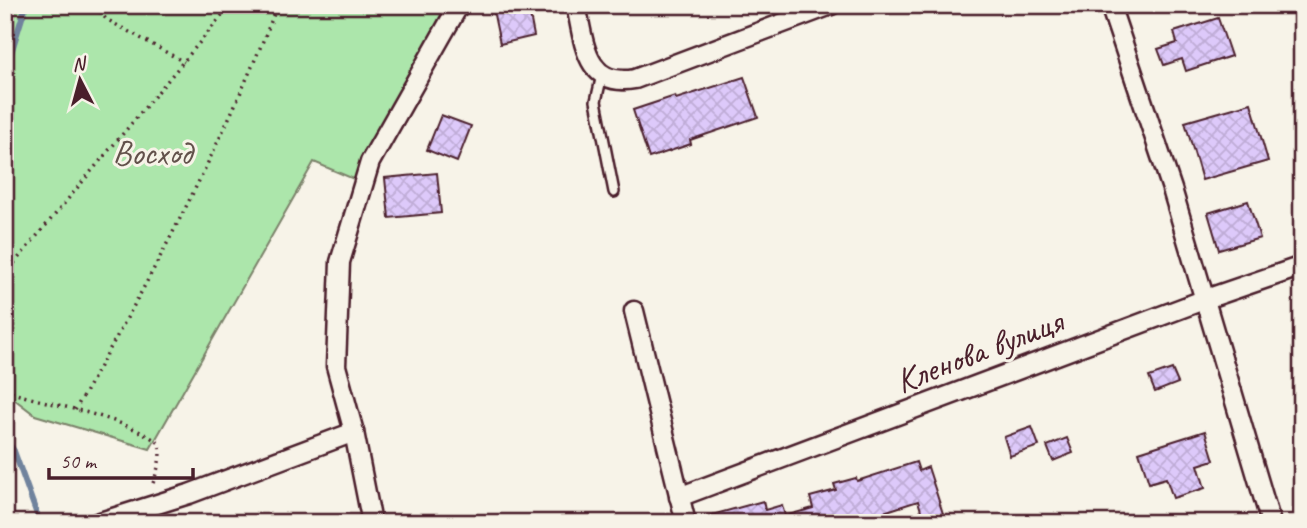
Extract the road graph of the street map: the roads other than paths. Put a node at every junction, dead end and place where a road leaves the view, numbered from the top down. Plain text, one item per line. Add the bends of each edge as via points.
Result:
1 (459, 5) edge
2 (576, 5) edge
3 (831, 5) edge
4 (1110, 5) edge
5 (602, 75) junction
6 (614, 192) dead end
7 (1302, 266) edge
8 (1206, 299) junction
9 (634, 311) dead end
10 (354, 432) junction
11 (679, 497) junction
12 (97, 523) edge
13 (372, 523) edge
14 (686, 523) edge
15 (1271, 523) edge

1 - 10 street via 370,162 340,262 336,366
2 - 5 street via 587,57
3 - 5 street via 635,79 612,80
4 - 8 street
5 - 6 lane via 596,101
7 - 8 street, Кленова вулиця
8 - 11 street, Кленова вулиця
8 - 15 street
9 - 11 street
10 - 12 street
10 - 13 street
11 - 14 street

